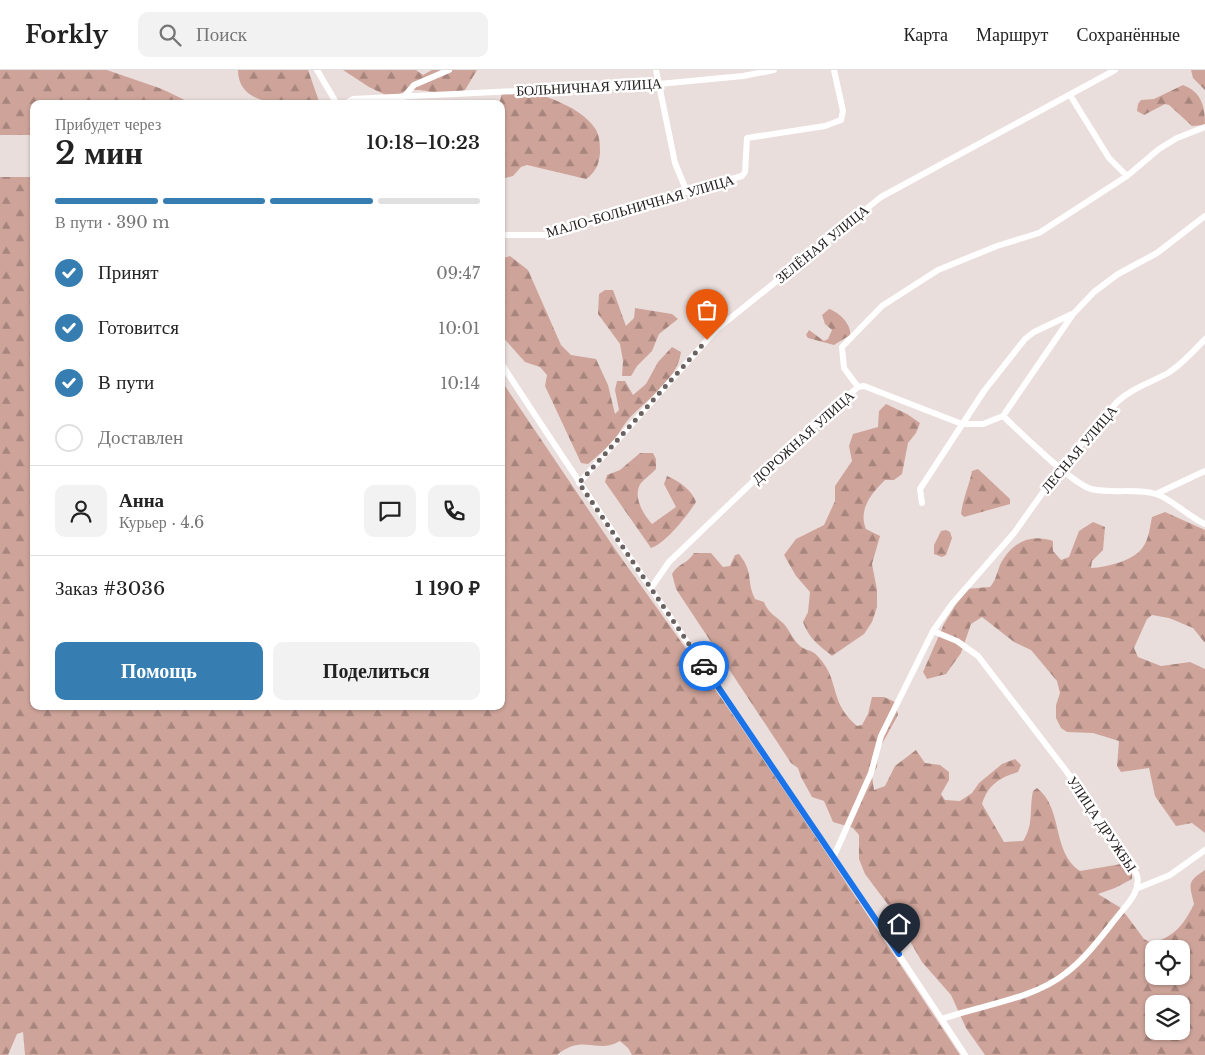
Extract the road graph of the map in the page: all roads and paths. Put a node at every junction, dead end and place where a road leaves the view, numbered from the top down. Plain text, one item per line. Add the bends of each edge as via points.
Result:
1 (317, 70) edge
2 (448, 70) edge
3 (656, 70) edge
4 (774, 70) edge
5 (834, 70) edge
6 (1115, 70) edge
7 (658, 84) junction
8 (1070, 95) junction
9 (403, 98) junction
10 (335, 100) edge
11 (350, 100) edge
12 (1205, 127) edge
13 (1127, 176) junction
14 (687, 192) junction
15 (1205, 216) edge
16 (505, 235) edge
17 (1073, 314) junction
18 (1205, 339) edge
19 (505, 369) edge
20 (858, 387) junction
21 (1003, 416) junction
22 (962, 424) junction
23 (1060, 467) junction
24 (1205, 471) edge
25 (579, 483) junction
26 (1156, 494) junction
27 (922, 504) dead end
28 (1205, 524) edge
29 (651, 588) junction
30 (933, 631) junction
31 (1205, 850) edge
32 (834, 856) junction
33 (1138, 888) junction
34 (942, 1019) junction
35 (965, 1055) edge

1 - 10 street
2 - 9 street via 414,85
3 - 7 street
4 - 7 street, БОЛЬНИЧНАЯ УЛИЦА
5 - 14 street, МАЛО-БОЛЬНИЧНАЯ УЛИЦА via 843,111 840,120 825,126 747,138 742,176
6 - 8 street, ЗЕЛЁНАЯ УЛИЦА
7 - 9 street, БОЛЬНИЧНАЯ УЛИЦА
7 - 14 street via 675,163
8 - 13 street via 1109,158
8 - 25 street, ЗЕЛЁНАЯ УЛИЦА via 881,197 717,328
9 - 11 street, БОЛЬНИЧНАЯ УЛИЦА
12 - 13 street via 1159,149
13 - 20 street via 1039,233 957,261 882,306 842,347 844,368
14 - 16 street, МАЛО-БОЛЬНИЧНАЯ УЛИЦА via 550,235
15 - 17 street via 1157,253 1118,274
17 - 21 street
17 - 22 street via 1025,339
18 - 23 street, ЛЕСНАЯ УЛИЦА via 1168,373 1127,393
19 - 25 street
20 - 22 street, ДОРОЖНАЯ УЛИЦА via 870,387
20 - 29 street, ДОРОЖНАЯ УЛИЦА via 788,448 669,562
21 - 22 street, ДОРОЖНАЯ УЛИЦА via 983,424
21 - 23 street
22 - 27 street via 920,489
23 - 26 street via 1092,489
23 - 30 street, ЛЕСНАЯ УЛИЦА via 1014,533 952,604
24 - 26 street
25 - 29 street
26 - 28 street
29 - 32 street
30 - 32 street, ЛЕСНАЯ УЛИЦА via 881,736 871,773
30 - 33 street, УЛИЦА ДРУЖБЫ via 958,641 978,656 1067,772 1137,875
31 - 33 street via 1170,875
32 - 34 street
33 - 34 street, УЛИЦА ДРУЖБЫ via 1089,953 1066,974 1035,991
34 - 35 street

